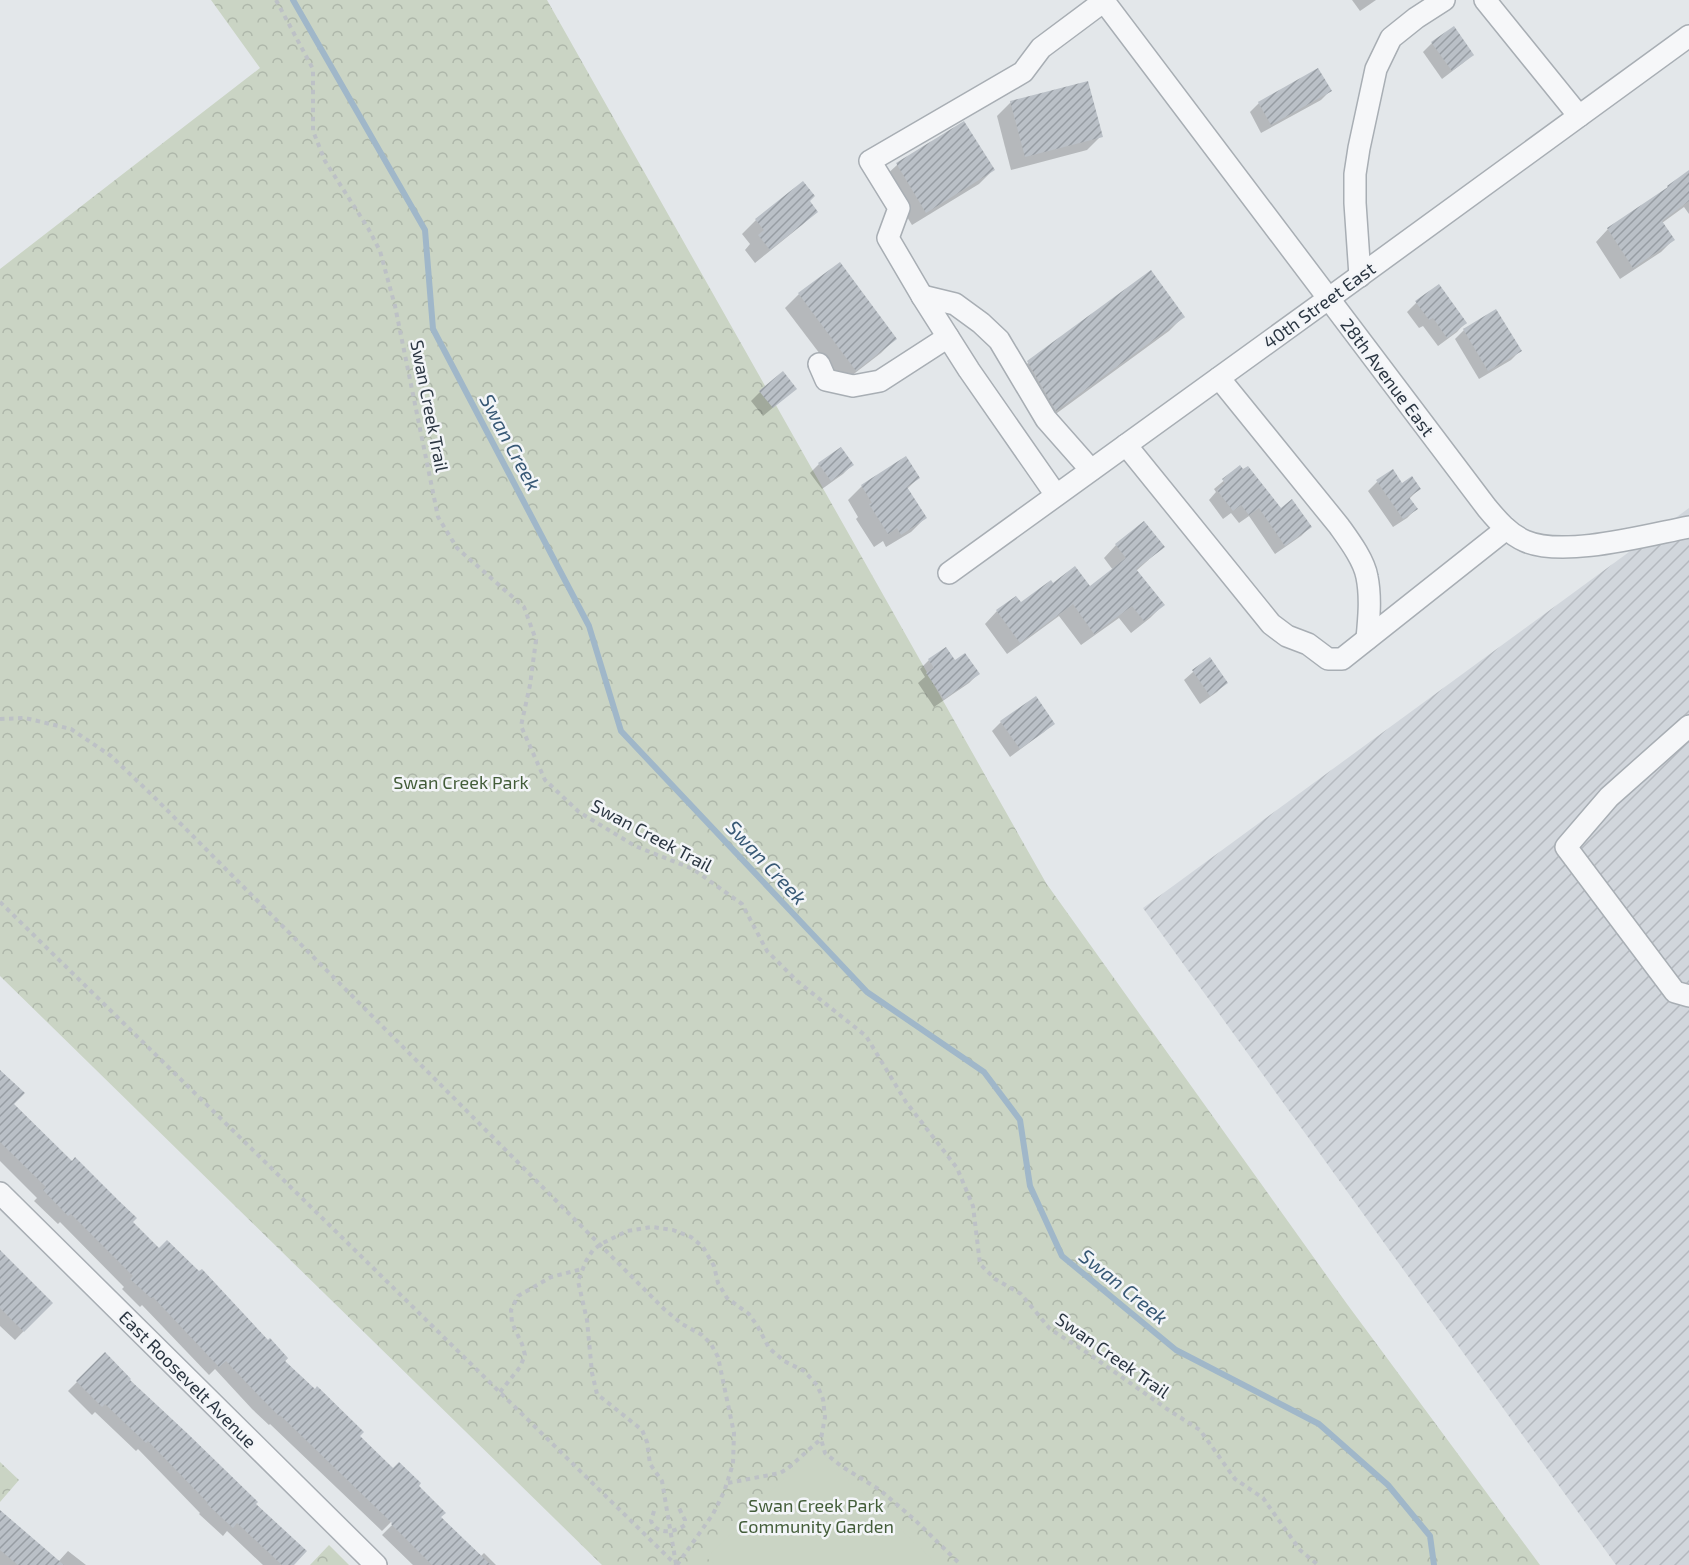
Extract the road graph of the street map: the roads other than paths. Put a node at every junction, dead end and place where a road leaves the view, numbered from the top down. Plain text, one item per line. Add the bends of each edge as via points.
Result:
1 (1104, 0) edge
2 (1444, 0) edge
3 (1485, 0) edge
4 (1689, 36) edge
5 (1579, 116) junction
6 (1360, 276) junction
7 (922, 296) junction
8 (1328, 299) junction
9 (948, 337) junction
10 (819, 364) dead end
11 (1219, 378) junction
12 (1126, 444) junction
13 (1091, 470) junction
14 (1056, 495) junction
15 (1689, 527) edge
16 (1506, 529) junction
17 (949, 573) dead end
18 (1367, 639) junction
19 (1689, 726) edge
20 (1689, 996) edge
21 (0, 1193) edge
22 (376, 1565) edge

1 - 7 street via 1041,48 1023,72 870,161 899,208 888,238
1 - 8 street, 28th Avenue East
2 - 6 street via 1391,38 1376,69 1355,174
3 - 5 street
4 - 5 street, 40th Street East
5 - 6 street, 40th Street East
6 - 8 street, 40th Street East
7 - 9 street
7 - 13 street via 955,304 999,340 1046,419
8 - 11 street, 40th Street East
8 - 16 street, 28th Avenue East
9 - 10 street via 880,381 853,386 825,380
9 - 14 street
11 - 12 street, 40th Street East
11 - 18 street via 1354,548 1367,575
12 - 13 street, 40th Street East
12 - 18 street via 1271,624 1328,659 1342,659
13 - 14 street, 40th Street East
14 - 17 street, 40th Street East
15 - 16 street, 28th Avenue East via 1602,545 1555,547 1526,542
16 - 18 street
19 - 20 street via 1609,797 1566,847 1675,992
21 - 22 street, East Roosevelt Avenue

